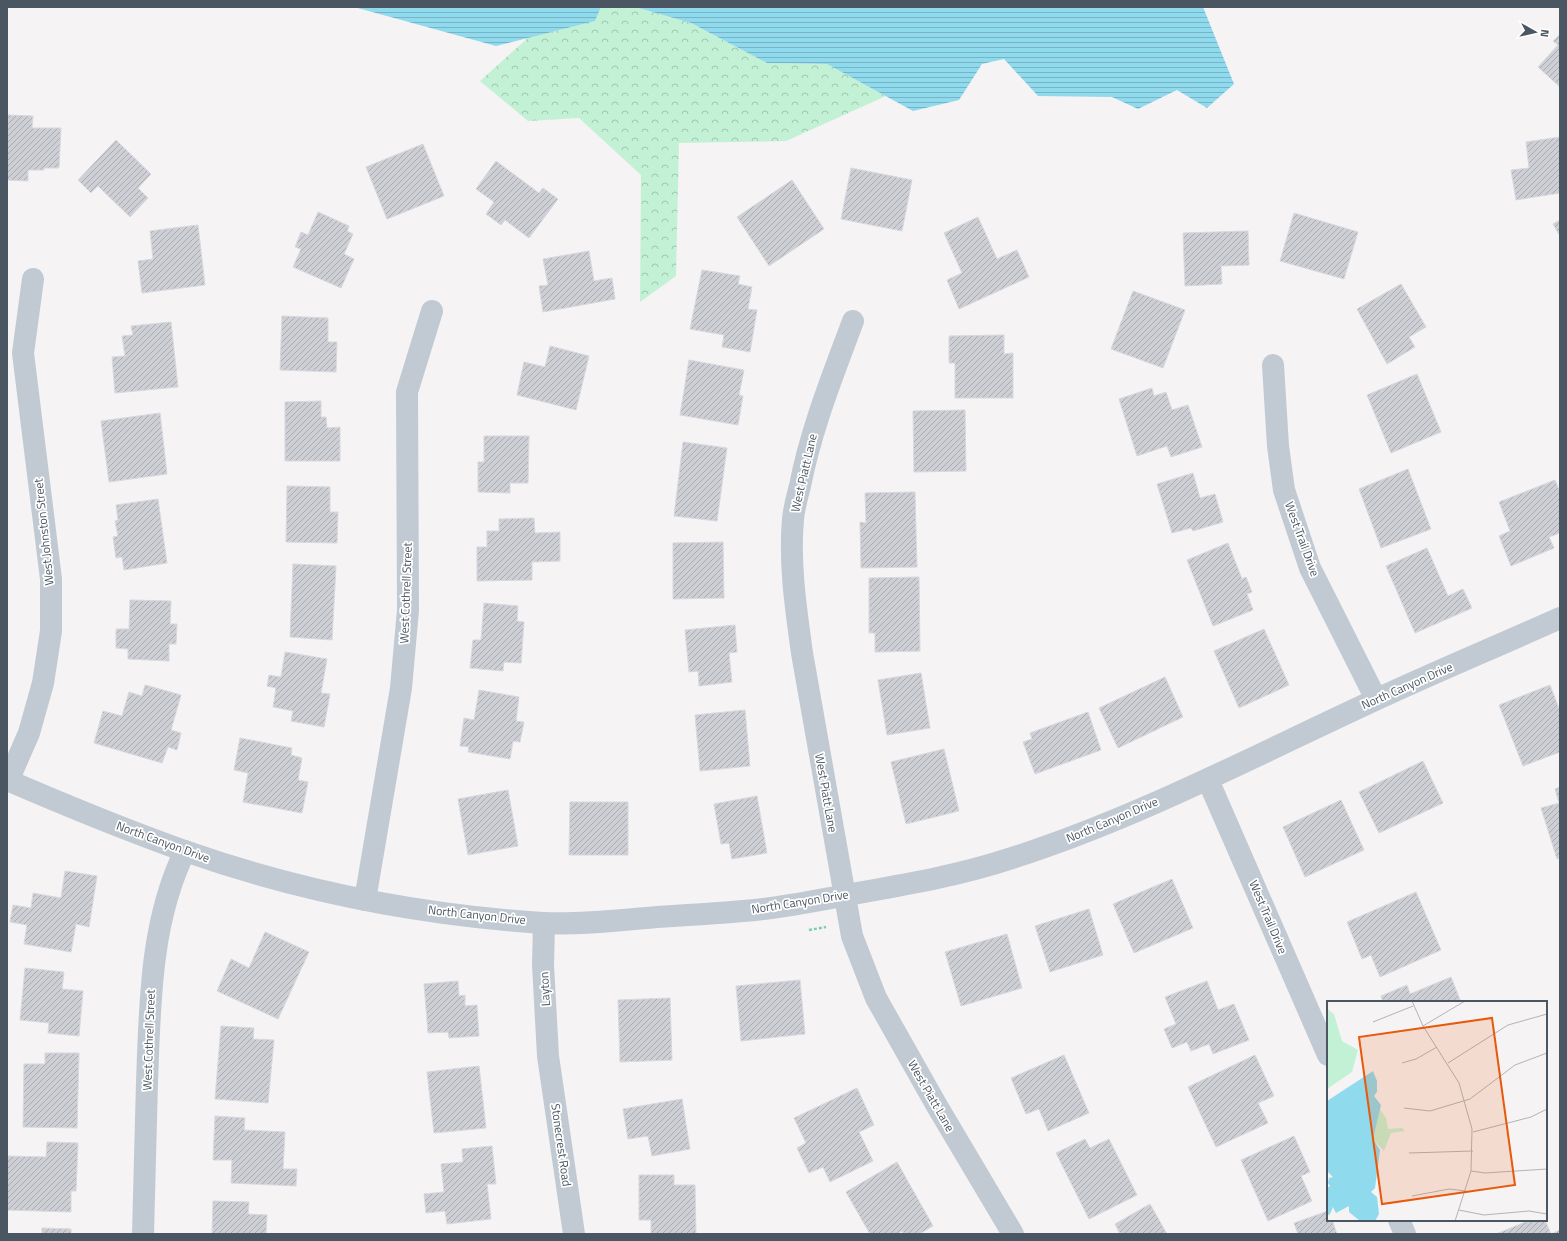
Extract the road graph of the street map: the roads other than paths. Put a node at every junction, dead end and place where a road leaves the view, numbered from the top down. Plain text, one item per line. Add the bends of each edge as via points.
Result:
1 (33, 279) dead end
2 (432, 311) dead end
3 (853, 321) dead end
4 (1273, 365) dead end
5 (1560, 618) edge
6 (1376, 699) junction
7 (1208, 780) junction
8 (8, 781) edge
9 (185, 851) junction
10 (844, 896) junction
11 (365, 900) junction
12 (544, 923) junction
13 (1327, 1053) edge
14 (548, 1056) joint
15 (1399, 1221) edge
16 (143, 1234) edge
17 (574, 1234) edge
18 (1013, 1234) edge
19 (1405, 1234) edge

1 - 8 street, West Johnston Street via 23,353 51,579 51,631 43,683 29,733
2 - 11 street, West Cothrell Street via 407,392 408,610 401,688
3 - 10 street, West Piatt Lane via 814,427 803,469 793,518 792,560 802,653
4 - 6 street, West Trail Drive via 1278,446 1284,490 1310,568
5 - 6 street, North Canyon Drive
6 - 7 street, North Canyon Drive
7 - 10 street, North Canyon Drive via 1062,842 1009,860 954,875
7 - 13 street, West Trail Drive
8 - 9 street, North Canyon Drive
9 - 11 street, North Canyon Drive via 260,874
9 - 16 street, West Cothrell Street via 175,870 168,893 152,977
10 - 12 street, North Canyon Drive via 756,910 577,923
10 - 18 street, West Piatt Lane via 852,936 876,998 936,1106
11 - 12 street, North Canyon Drive via 468,916
12 - 14 street, Layton via 543,965
14 - 17 street, Stonecrest Road
15 - 19 street

